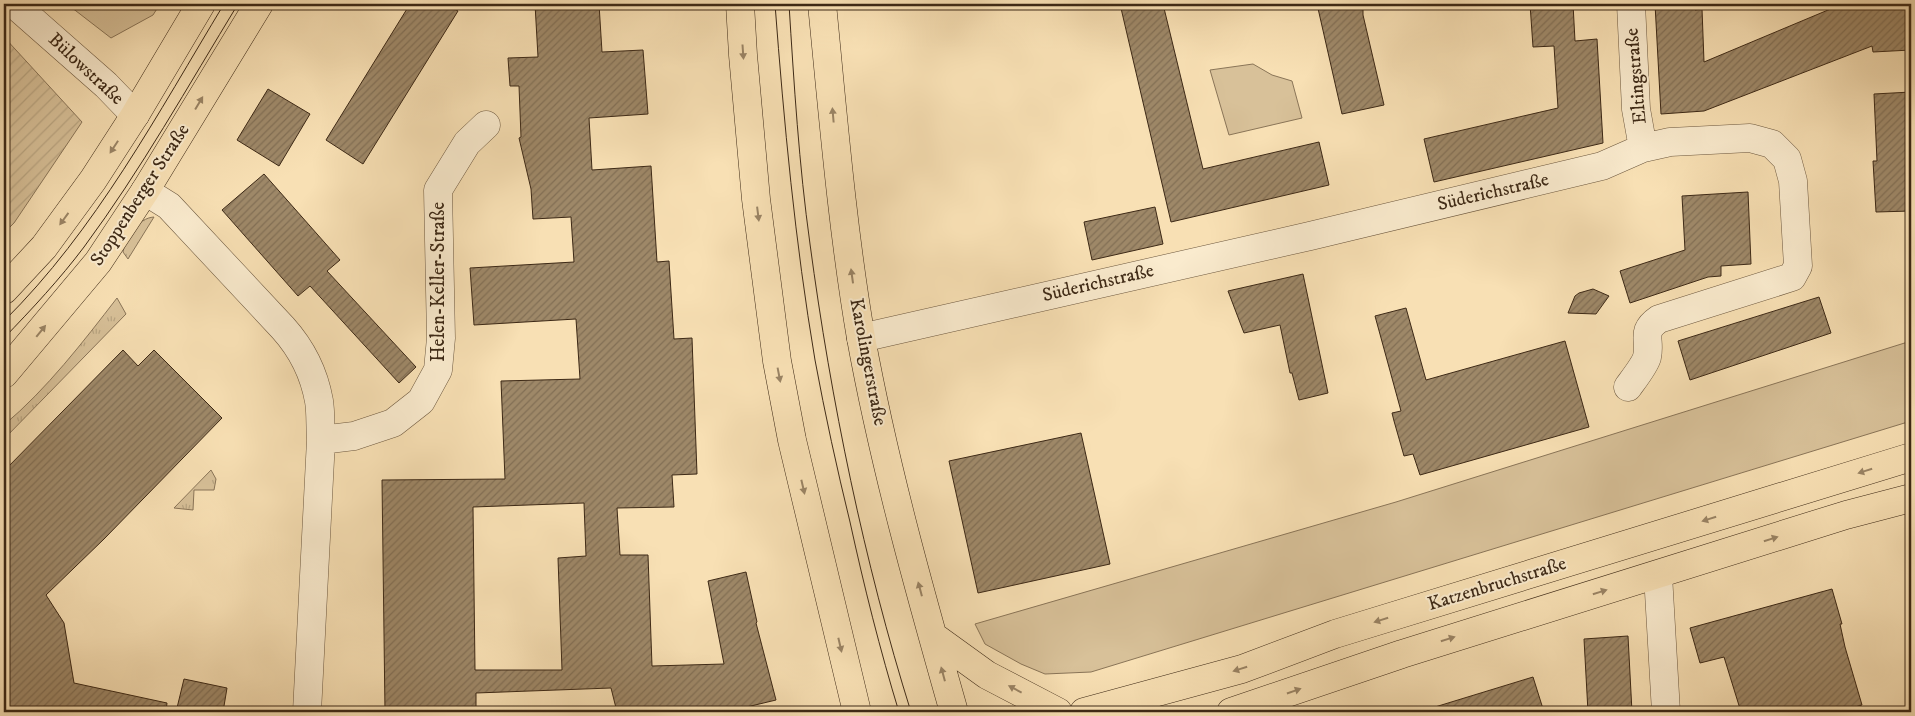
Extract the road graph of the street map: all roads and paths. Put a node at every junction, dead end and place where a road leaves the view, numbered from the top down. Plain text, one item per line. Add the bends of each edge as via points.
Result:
1 (14, 4) edge
2 (201, 4) edge
3 (259, 4) edge
4 (740, 4) edge
5 (822, 4) edge
6 (1631, 4) edge
7 (135, 115) junction
8 (486, 125) dead end
9 (1643, 148) junction
10 (145, 191) junction
11 (4, 290) edge
12 (861, 338) junction
13 (4, 374) edge
14 (1628, 387) dead end
15 (321, 440) junction
16 (1911, 457) edge
17 (1911, 498) edge
18 (1658, 574) junction
19 (933, 636) junction
20 (306, 712) edge
21 (857, 712) edge
22 (954, 712) edge
23 (1058, 712) edge
24 (1084, 712) edge
25 (1231, 712) edge
26 (1666, 712) edge

1 - 7 street, Bülowstraße via 106,85
2 - 7 main road
10 -> 3 main road, Stoppenberger Straße
4 -> 21 main road via 756,199 777,361 792,440
12 -> 5 main road, Karolingerstraße via 839,188
6 - 9 street, Eltingstraße via 1636,109
7 -> 11 main road via 44,247
8 - 15 street, Helen-Keller-Straße via 467,143 438,190 441,338 438,370 421,401 393,424 354,436
9 - 12 street, Süderichstraße via 1602,166
9 - 14 street, Süderichstraße via 1670,142 1750,138 1772,144 1786,159 1793,181 1798,266 1792,277 1659,318 1650,325 1646,334 1647,358
13 -> 10 main road, Stoppenberger Straße via 98,262
10 - 15 street via 169,206 294,341 308,366 318,400
19 -> 12 main road, Karolingerstraße via 902,520
15 - 20 street
16 -> 24 main road, Katzenbruchstraße via 1335,634 1242,669
18 -> 17 main road, Katzenbruchstraße
25 -> 18 main road, Katzenbruchstraße via 1402,654
18 - 26 street
22 -> 19 main road, Karolingerstraße
23 -> 19 main road via 987,675

